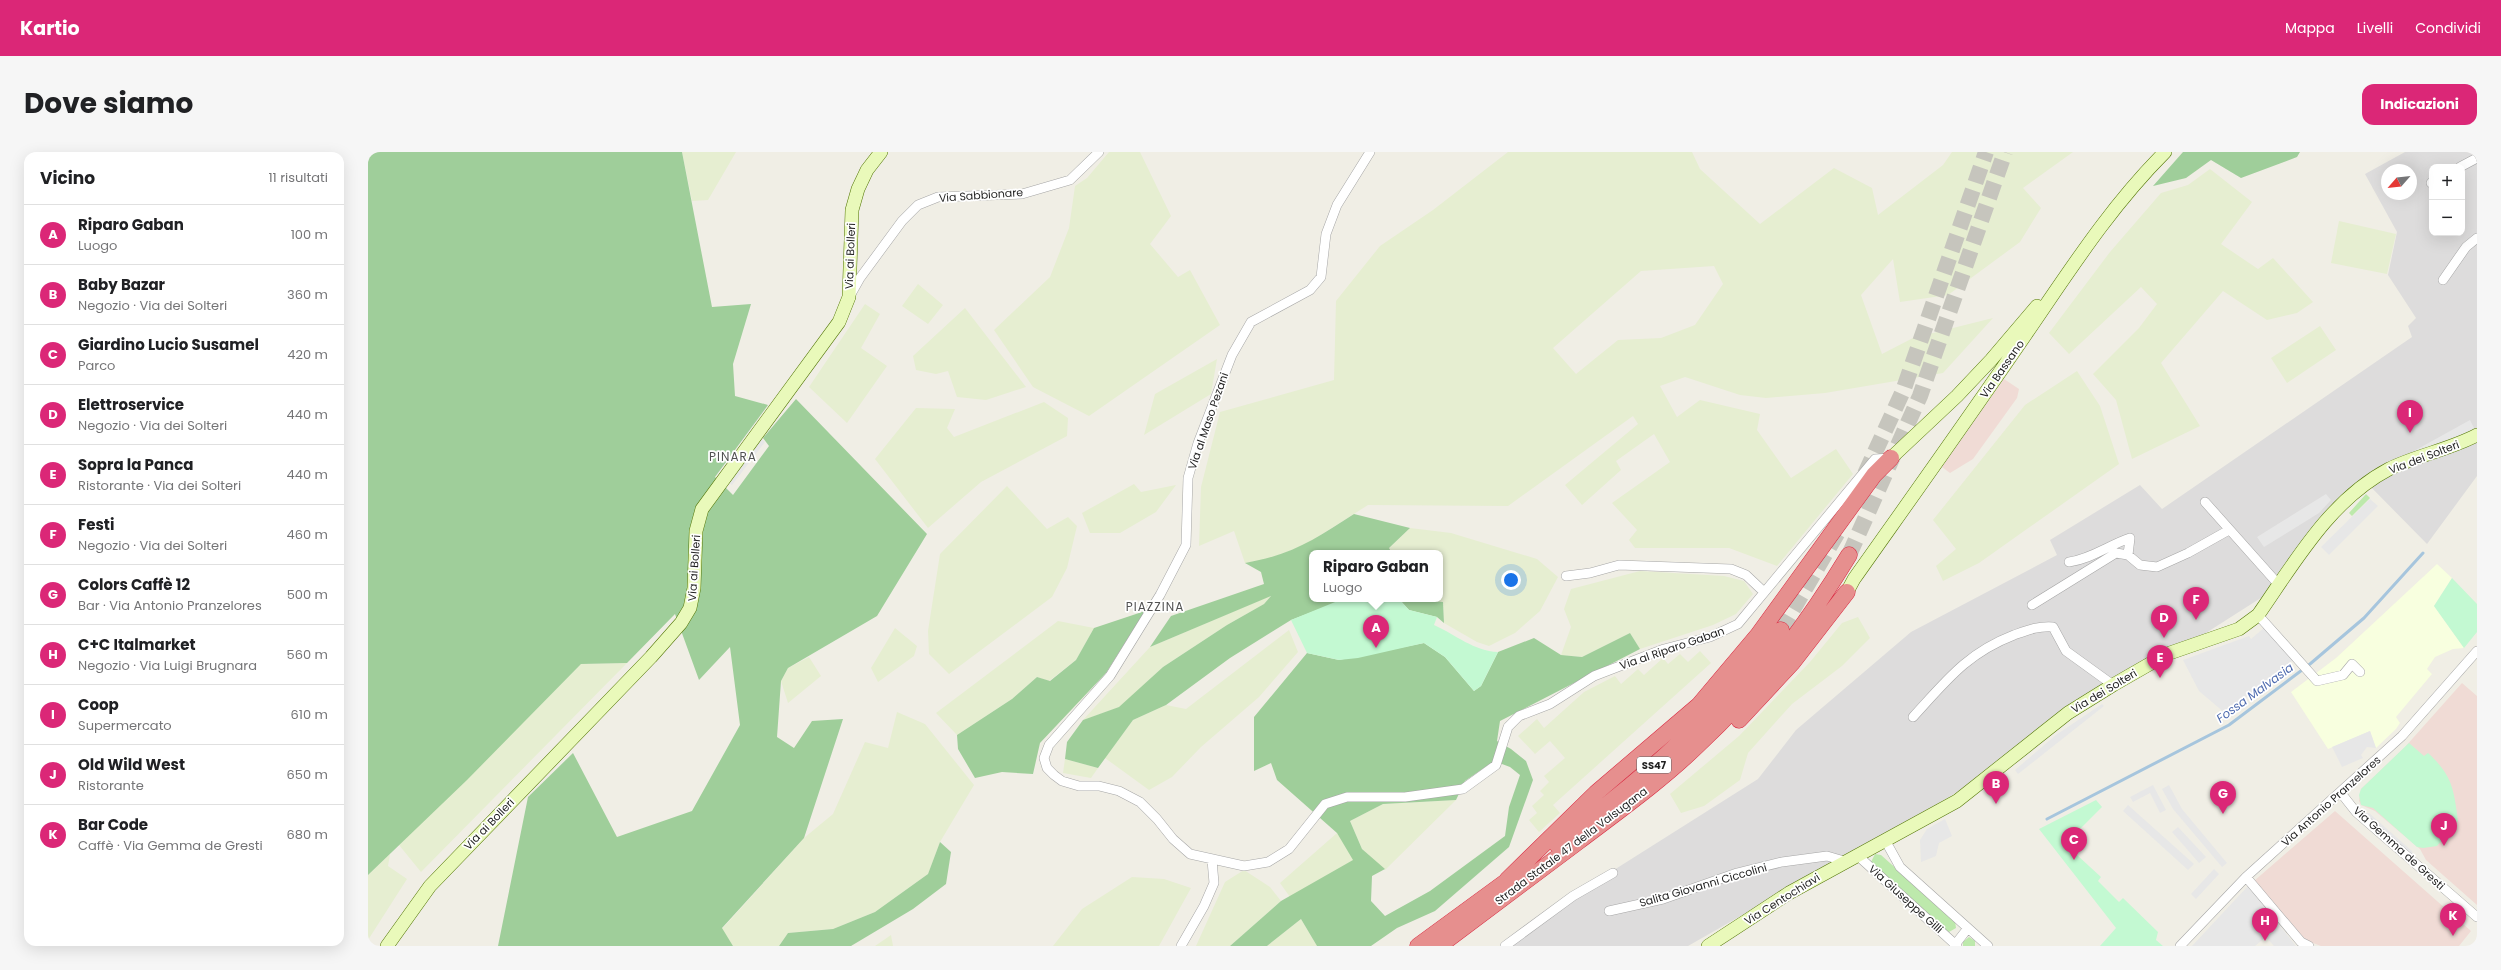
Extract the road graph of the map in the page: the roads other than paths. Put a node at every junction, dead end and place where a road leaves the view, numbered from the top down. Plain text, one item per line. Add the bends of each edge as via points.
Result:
1 (881, 152) edge
2 (1099, 152) edge
3 (1370, 152) edge
4 (2165, 152) edge
5 (2477, 158) edge
6 (2465, 164) edge
7 (2477, 238) edge
8 (2087, 244) junction
9 (2443, 280) dead end
10 (849, 297) junction
11 (2477, 435) edge
12 (1891, 458) junction
13 (2205, 502) dead end
14 (2229, 530) junction
15 (1848, 555) tunnel mouth
16 (2128, 555) junction
17 (2069, 562) dead end
18 (1566, 576) dead end
19 (2279, 585) junction
20 (1764, 592) junction
21 (1847, 592) joint
22 (2032, 605) dead end
23 (2258, 615) junction
24 (1781, 630) tunnel mouth
25 (2477, 651) edge
26 (2360, 672) dead end
27 (2113, 685) junction
28 (1913, 717) dead end
29 (2341, 793) junction
30 (1617, 813) junction
31 (1885, 840) junction
32 (1857, 855) junction
33 (1212, 860) junction
34 (1844, 861) junction
35 (1613, 873) dead end
36 (2246, 877) junction
37 (1507, 880) junction
38 (1609, 911) dead end
39 (2477, 917) edge
40 (1968, 928) junction
41 (1955, 945) edge
42 (386, 946) edge
43 (1181, 946) edge
44 (1418, 946) edge
45 (1439, 946) edge
46 (1506, 946) edge
47 (1708, 946) edge
48 (1988, 946) edge
49 (2180, 946) edge
50 (2309, 946) edge

1 - 10 street, Via ai Bolleri via 867,170 852,210
2 - 10 street, Via Sabbionare via 1070,180 1022,194 938,197 918,205 902,221
3 - 33 street, Via al Maso Pezani via 1337,205 1326,234 1321,276 1310,290 1251,322 1232,355 1198,443 1188,478 1186,545 1180,558 1130,647 1110,676 1048,745 1044,758 1047,768 1062,781 1119,791 1140,802 1190,854
4 - 8 street, Via Bassano via 2132,187
5 - 6 street
7 - 9 street via 2466,247
8 - 12 street via 1991,360
8 - 21 street, Via Bassano
10 - 42 street, Via ai Bolleri via 838,322 702,509 696,531 694,588 690,608 681,623 430,886
11 - 19 street, Via dei Solteri via 2462,443 2391,468 2357,490 2326,521
12 - 20 street, Via al Riparo Gaban via 1875,459
12 - 37 highway via 1870,481 1758,635 1699,705 1596,793
13 - 14 street
14 - 16 street via 2157,567 2140,565
14 - 19 street
15 - 30 highway, Strada Statale 47 della Valsugana / SS47 via 1815,611 1792,642 1734,709 1699,745
16 - 17 street via 2130,538 2106,546 2086,559
16 - 22 street via 2116,553
18 - 20 street via 1619,565 1732,569 1746,575
19 - 23 street, Via dei Solteri
20 - 33 street, Via al Riparo Gaban via 1738,624 1710,637 1664,649 1594,676 1550,704 1519,716 1508,727 1496,765 1463,789 1405,797 1347,797 1325,804 1289,849 1268,862 1244,866
21 - 30 highway via 1792,663 1735,724 1648,797
23 - 26 street via 2317,681 2343,675 2352,664
23 - 27 street, Via dei Solteri via 2240,629 2167,654
24 - 37 highway, Strada Statale 47 della Valsugana / SS47 via 1738,685 1660,760 1580,826
25 - 29 street, Via Antonio Pranzelores via 2402,736
27 - 28 street via 2066,651 2053,627 2039,626 1992,644 1962,664
27 - 31 street, Via dei Solteri via 2068,713 1957,801
29 - 36 street, Via Antonio Pranzelores
29 - 39 street, Via Gemma de Gresti via 2356,812
30 - 45 highway, Strada Statale 47 della Valsugana / SS47
31 - 32 street, Via dei Solteri
31 - 40 street, Via Giuseppe Gilli via 1900,867
32 - 34 street, Via Centochiavi
32 - 41 street, Via Giuseppe Gilli
33 - 43 street via 1214,883
34 - 38 street, Salita Giovanni Ciccolini via 1827,856 1782,862 1737,873 1663,899
34 - 47 street, Via Centochiavi via 1789,892
35 - 46 street via 1574,896
36 - 49 street, Via Antonio Pranzelores
36 - 50 street via 2301,942
37 - 44 highway, Strada Statale 47 della Valsugana / SS47
40 - 41 street, Via Giuseppe Gilli
40 - 48 street, Via Giuseppe Gilli

